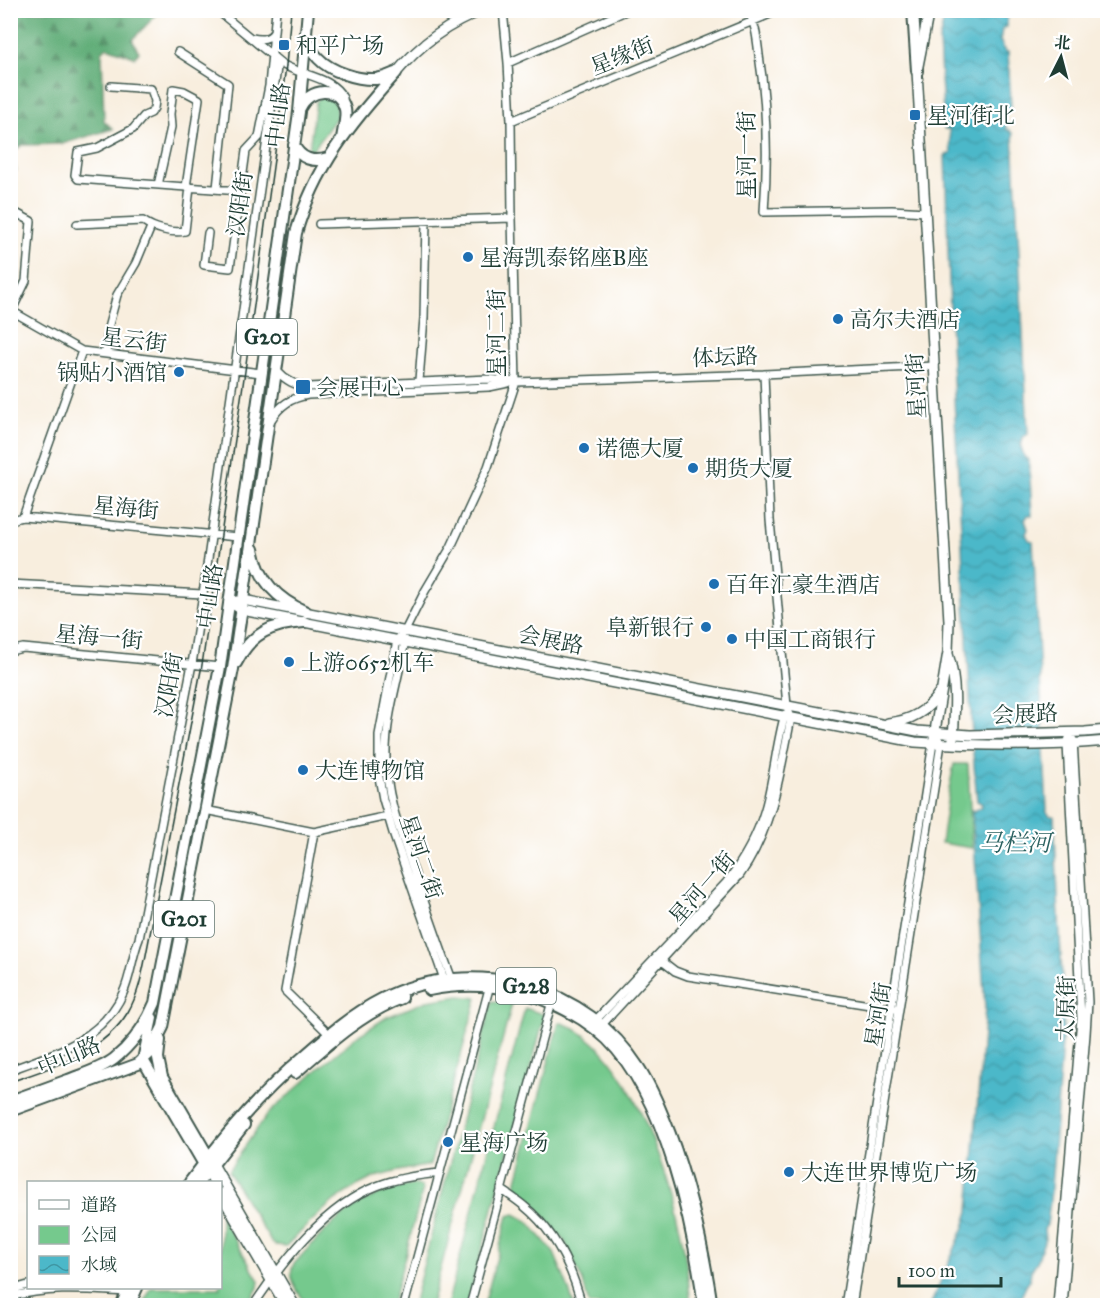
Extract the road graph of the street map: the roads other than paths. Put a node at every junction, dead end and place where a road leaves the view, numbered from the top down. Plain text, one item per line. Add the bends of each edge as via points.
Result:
1 (217, 10) edge
2 (276, 10) edge
3 (308, 10) edge
4 (484, 10) edge
5 (502, 10) edge
6 (628, 10) edge
7 (748, 10) edge
8 (780, 10) edge
9 (913, 10) edge
10 (929, 10) edge
11 (754, 22) junction
12 (306, 30) junction
13 (275, 32) junction
14 (250, 37) junction
15 (178, 52) dead end
16 (275, 59) junction
17 (508, 63) junction
18 (297, 71) junction
19 (917, 71) junction
20 (396, 73) junction
21 (111, 86) dead end
22 (345, 110) junction
23 (299, 112) junction
24 (511, 121) junction
25 (342, 139) junction
26 (294, 145) junction
27 (328, 158) junction
28 (158, 185) junction
29 (188, 187) junction
30 (217, 188) junction
31 (240, 191) junction
32 (926, 212) junction
33 (10, 215) edge
34 (512, 218) junction
35 (426, 220) junction
36 (77, 224) dead end
37 (319, 224) dead end
38 (151, 227) junction
39 (208, 233) dead end
40 (11, 310) edge
41 (82, 351) junction
42 (106, 354) junction
43 (935, 366) junction
44 (234, 370) junction
45 (277, 371) junction
46 (261, 373) junction
47 (764, 374) junction
48 (419, 380) dead end
49 (516, 382) junction
50 (269, 422) junction
51 (23, 517) junction
52 (10, 520) edge
53 (212, 535) junction
54 (238, 537) junction
55 (252, 537) junction
56 (10, 584) edge
57 (203, 594) junction
58 (229, 602) junction
59 (242, 605) junction
60 (305, 617) junction
61 (405, 631) junction
62 (401, 641) junction
63 (10, 651) edge
64 (948, 652) junction
65 (192, 664) junction
66 (220, 667) junction
67 (233, 669) junction
68 (942, 689) junction
69 (787, 706) junction
70 (787, 717) junction
71 (875, 723) junction
72 (1107, 730) edge
73 (935, 732) junction
74 (1071, 732) junction
75 (954, 734) junction
76 (1107, 741) edge
77 (937, 743) junction
78 (953, 744) junction
79 (1071, 744) junction
80 (205, 810) junction
81 (388, 816) junction
82 (314, 832) junction
83 (662, 960) junction
84 (449, 983) junction
85 (491, 983) junction
86 (552, 999) junction
87 (155, 1003) junction
88 (895, 1009) junction
89 (596, 1025) junction
90 (163, 1028) junction
91 (332, 1037) junction
92 (143, 1060) junction
93 (10, 1070) edge
94 (10, 1101) edge
95 (10, 1111) edge
96 (208, 1164) junction
97 (440, 1173) junction
98 (191, 1181) edge
99 (200, 1181) edge
100 (214, 1181) edge
101 (218, 1181) edge
102 (222, 1188) edge
103 (501, 1189) junction
104 (222, 1196) edge
105 (274, 1277) junction
106 (27, 1285) edge
107 (132, 1289) edge
108 (10, 1290) edge
109 (10, 1297) edge
110 (121, 1305) edge
111 (129, 1305) edge
112 (253, 1305) edge
113 (286, 1305) edge
114 (296, 1305) edge
115 (404, 1305) edge
116 (470, 1305) edge
117 (582, 1305) edge
118 (704, 1305) edge
119 (712, 1305) edge
120 (844, 1305) edge
121 (852, 1305) edge
122 (1057, 1305) edge
123 (1063, 1305) edge

1 - 14 street
2 - 13 street
3 - 12 highway, 中山路 / G201
4 - 20 main road via 443,29
5 - 17 street, 星河二街
6 - 17 street
7 - 11 street, 星河一街
8 - 11 street, 星缘街
9 - 19 highway
10 - 19 main road, 星河街
11 - 24 street, 星缘街
11 - 32 street, 星河一街 via 765,124 764,212
12 - 18 highway, 中山路 / G201
12 - 20 highway via 319,60 340,71 374,79
13 - 14 street via 269,38
13 - 16 street
14 - 16 street
15 - 30 street via 228,84
16 - 18 street
16 - 31 street via 259,137 246,152
16 - 44 street, 汉阳街
17 - 24 street, 星河二街
18 - 22 street via 338,90
18 - 23 highway, 中山路 / G201 via 301,85
19 - 32 main road, 星河街
20 - 25 highway, 中山路 / G201
21 - 28 street via 150,89 154,108 133,129 97,148 78,152 75,175 78,179
22 - 23 highway via 338,98 320,92 303,102
22 - 25 highway
23 - 26 highway, 中山路 / G201
24 - 34 street, 星河二街
25 - 27 highway, 中山路 / G201
26 - 27 highway via 308,159
26 - 46 highway, 中山路 / G201
27 - 45 highway, 中山路 / G201 via 309,194 296,233
28 - 29 street
28 - 29 street via 171,128 173,89 200,99
29 - 30 street
29 - 38 street via 185,231
30 - 31 street
31 - 39 street via 230,268 204,266
32 - 43 main road, 星河街
33 - 40 street via 16,213 31,221 26,281
34 - 35 street
34 - 49 street, 星河二街
35 - 37 street
35 - 48 street
36 - 38 street via 143,221
38 - 42 street via 117,296
40 - 41 street, 星云街
41 - 42 street, 星云街
41 - 51 street
42 - 44 street, 星云街
43 - 47 street, 体坛路
43 - 64 main road, 星河街
44 - 46 street, 星云街
44 - 53 street, 汉阳街
45 - 49 street, 体坛路 via 289,382 308,387 489,379
45 - 50 highway, 中山路 / G201
46 - 54 highway, 中山路 / G201
47 - 49 street, 体坛路
47 - 69 street, 星河一街 via 770,520
49 - 50 street, 体坛路 via 489,387 308,395 289,400
49 - 61 street, 星河二街 via 488,467 451,547
50 - 55 highway, 中山路 / G201
51 - 52 street, 星海街
51 - 53 street, 星海街
53 - 54 street, 星海街
53 - 57 street, 汉阳街
54 - 58 highway, 中山路 / G201
55 - 59 highway, 中山路 / G201
55 - 60 highway via 264,579 280,598
56 - 57 street
57 - 65 street, 汉阳街
58 - 59 main road, 会展路
58 - 66 highway, 中山路 / G201
59 - 60 main road, 会展路
59 - 67 highway, 中山路 / G201
60 - 61 main road, 会展路
60 - 62 main road, 会展路
60 - 67 highway via 256,636
61 - 62 street, 星河二街
61 - 69 main road, 会展路
62 - 70 main road, 会展路
62 - 81 street, 星河二街 via 379,735 379,777
62 - 84 street, 星河二街 via 386,757 390,798
63 - 65 street, 星海一街 via 23,648
64 - 68 main road, 星河街
64 - 75 main road, 星河街 via 956,692
65 - 66 street, 星海一街
65 - 93 street, 汉阳街 via 139,939 124,992 95,1031 63,1050
66 - 87 highway, 中山路 / G201
67 - 80 highway, 中山路 / G201
68 - 71 main road via 933,703 912,717
68 - 73 main road, 星河街
69 - 70 street, 星河一街
69 - 71 main road, 会展路
70 - 77 main road, 会展路
70 - 83 street, 星河一街 via 776,795 756,850 732,885
70 - 89 street, 星河一街 via 765,810 743,858 726,883
71 - 73 main road, 会展路
72 - 74 main road
73 - 75 main road, 会展路
73 - 77 main road, 星河街
74 - 75 main road, 会展路
74 - 79 street, 会展路
75 - 78 main road, 星河街
76 - 79 main road
77 - 78 main road, 会展路
77 - 88 street, 星河街
78 - 79 main road, 会展路
79 - 122 street, 太原街 via 1081,1018
79 - 123 street, 太原街 via 1088,1002
80 - 82 street
80 - 90 highway, 中山路 / G201
81 - 82 street
81 - 84 street, 星河二街
82 - 91 street via 285,992
83 - 88 street via 688,976
83 - 89 street, 星河一街
84 - 85 highway, G228 via 478,978
84 - 91 highway, G228 via 409,988 384,998 361,1011
85 - 86 highway, G228 via 524,985
85 - 97 street
86 - 89 highway, G228 via 567,1002
86 - 103 street
87 - 92 highway
87 - 94 highway, 中山路 / G201 via 135,1038 115,1059
88 - 120 street, 星河街
88 - 121 street, 星河街
89 - 118 highway, G228 via 633,1072 660,1129 683,1199
89 - 119 highway, G228 via 612,1034 639,1068 667,1126 688,1186
90 - 92 highway, 中山路 / G201
90 - 96 highway via 158,1058 162,1077
91 - 96 highway, G228 via 292,1066 261,1096 232,1128
92 - 95 highway, 中山路
92 - 96 highway
96 - 98 highway, G228
96 - 99 highway, G228
96 - 100 main road
96 - 101 main road
97 - 105 street via 402,1178 358,1195 321,1224
97 - 115 street
102 - 105 main road
103 - 116 street
103 - 117 street via 544,1225 571,1270
104 - 105 main road
105 - 112 street
105 - 113 main road
105 - 114 main road
106 - 108 street
107 - 109 street via 42,1290
107 - 110 highway
107 - 111 highway

